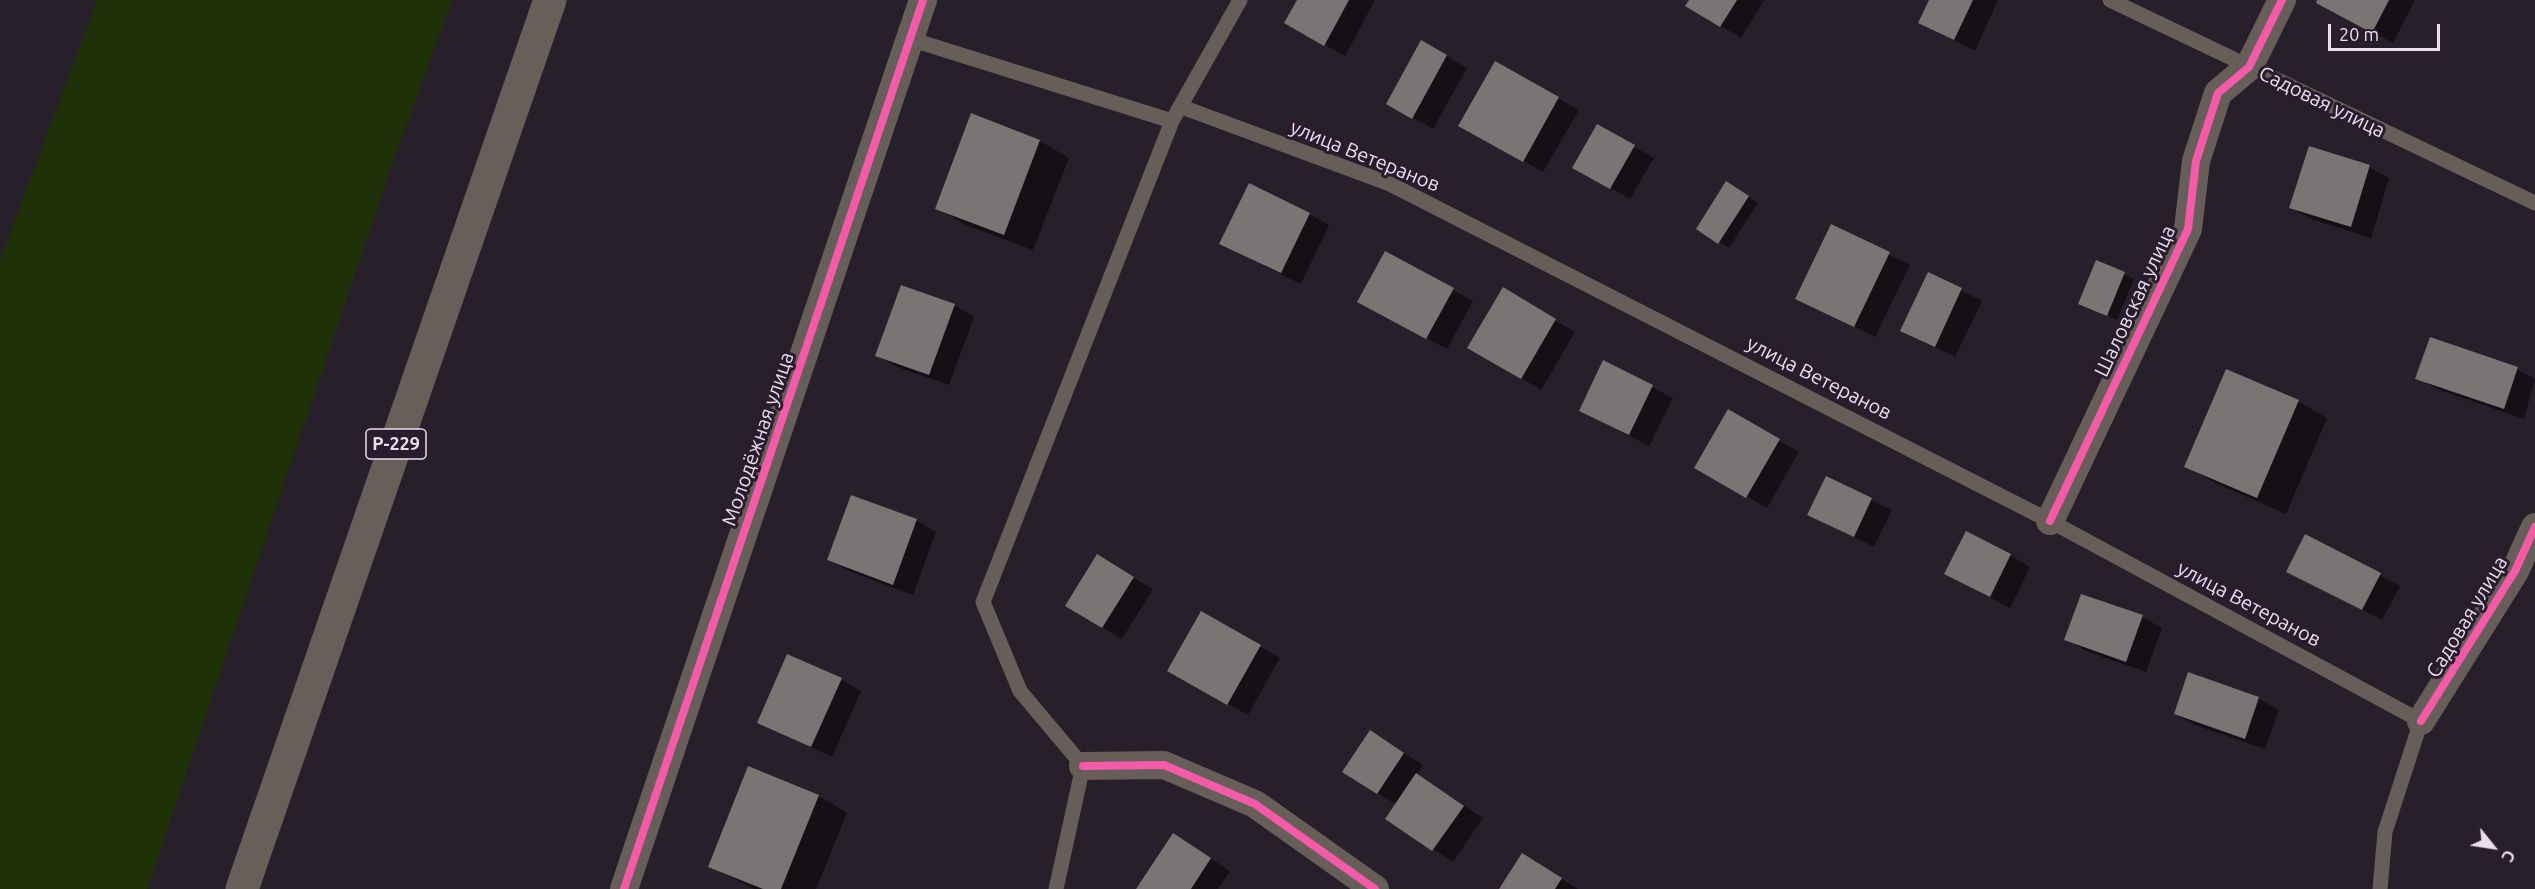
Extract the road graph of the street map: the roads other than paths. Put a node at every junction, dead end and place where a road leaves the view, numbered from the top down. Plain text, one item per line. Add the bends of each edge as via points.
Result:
1 (550, 0) edge
2 (923, 0) edge
3 (1240, 0) edge
4 (2110, 0) edge
5 (2282, 0) edge
6 (910, 39) junction
7 (2249, 67) junction
8 (1182, 107) junction
9 (1172, 122) junction
10 (2535, 203) edge
11 (2050, 521) junction
12 (2535, 527) edge
13 (2421, 721) junction
14 (1083, 766) junction
15 (242, 889) edge
16 (624, 889) edge
17 (1056, 889) edge
18 (1375, 889) edge
19 (2380, 889) edge

1 - 15 main road, Р-229
2 - 6 street, Молодёжная улица
3 - 8 lane
4 - 7 lane, Садовая улица
5 - 7 street, Шаловская улица
6 - 9 lane
6 - 16 street, Молодёжная улица
7 - 10 lane, Садовая улица
7 - 11 street, Шаловская улица via 2218,93 2196,161 2188,229
8 - 9 lane
8 - 11 lane, улица Ветеранов via 1390,184
9 - 14 lane via 983,602 1020,691
11 - 13 lane, улица Ветеранов
12 - 13 street, Садовая улица via 2515,571
13 - 19 lane via 2385,832
14 - 17 lane
14 - 18 street via 1164,765 1245,799

